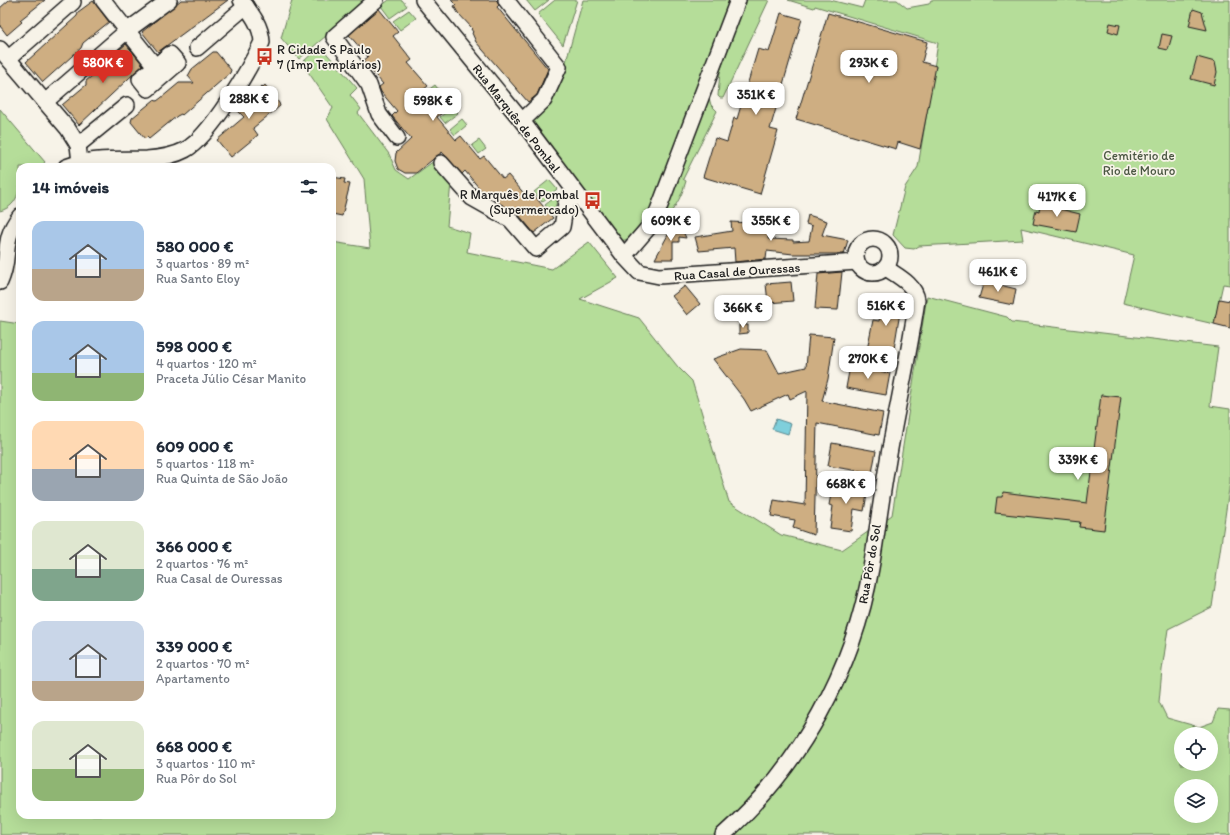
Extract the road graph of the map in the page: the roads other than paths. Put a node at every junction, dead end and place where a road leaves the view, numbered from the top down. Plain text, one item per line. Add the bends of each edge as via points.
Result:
1 (103, 0) edge
2 (169, 0) edge
3 (376, 0) edge
4 (423, 0) edge
5 (506, 0) edge
6 (738, 0) edge
7 (73, 2) dead end
8 (244, 3) edge
9 (128, 30) junction
10 (196, 48) dead end
11 (4, 54) edge
12 (155, 66) dead end
13 (45, 102) junction
14 (127, 105) dead end
15 (522, 120) junction
16 (397, 138) dead end
17 (78, 145) junction
18 (73, 163) edge
19 (86, 163) edge
20 (441, 163) dead end
21 (577, 195) junction
22 (16, 221) edge
23 (624, 256) junction
24 (857, 262) junction
25 (886, 268) junction
26 (0, 282) edge
27 (723, 835) edge

1 - 9 street
2 - 9 street
3 - 16 street via 334,38 369,85 380,114
4 - 15 street, Rua Marquês de Pombal
5 - 15 street via 559,67 544,100
6 - 23 street via 657,213 649,227
7 - 11 street
8 - 10 street
8 - 19 street via 258,24 262,42 231,95 200,138 186,150 163,157
9 - 12 street
9 - 13 street
11 - 13 street
13 - 17 street
14 - 17 street
15 - 21 street, Rua Marquês de Pombal
17 - 18 street
20 - 21 street via 472,198 511,220 536,249 562,226 566,203
21 - 23 street, Rua Marquês de Pombal
22 - 26 street via 6,240 6,270
23 - 24 street, Rua Casal de Ouressas via 639,272 659,276
24 - 25 street via 870,273
24 - 25 street via 859,246 867,239 878,239 890,250 890,261
25 - 27 street, Rua Pôr do Sol via 910,285 917,300 871,568 859,618 832,689 802,743 753,805

